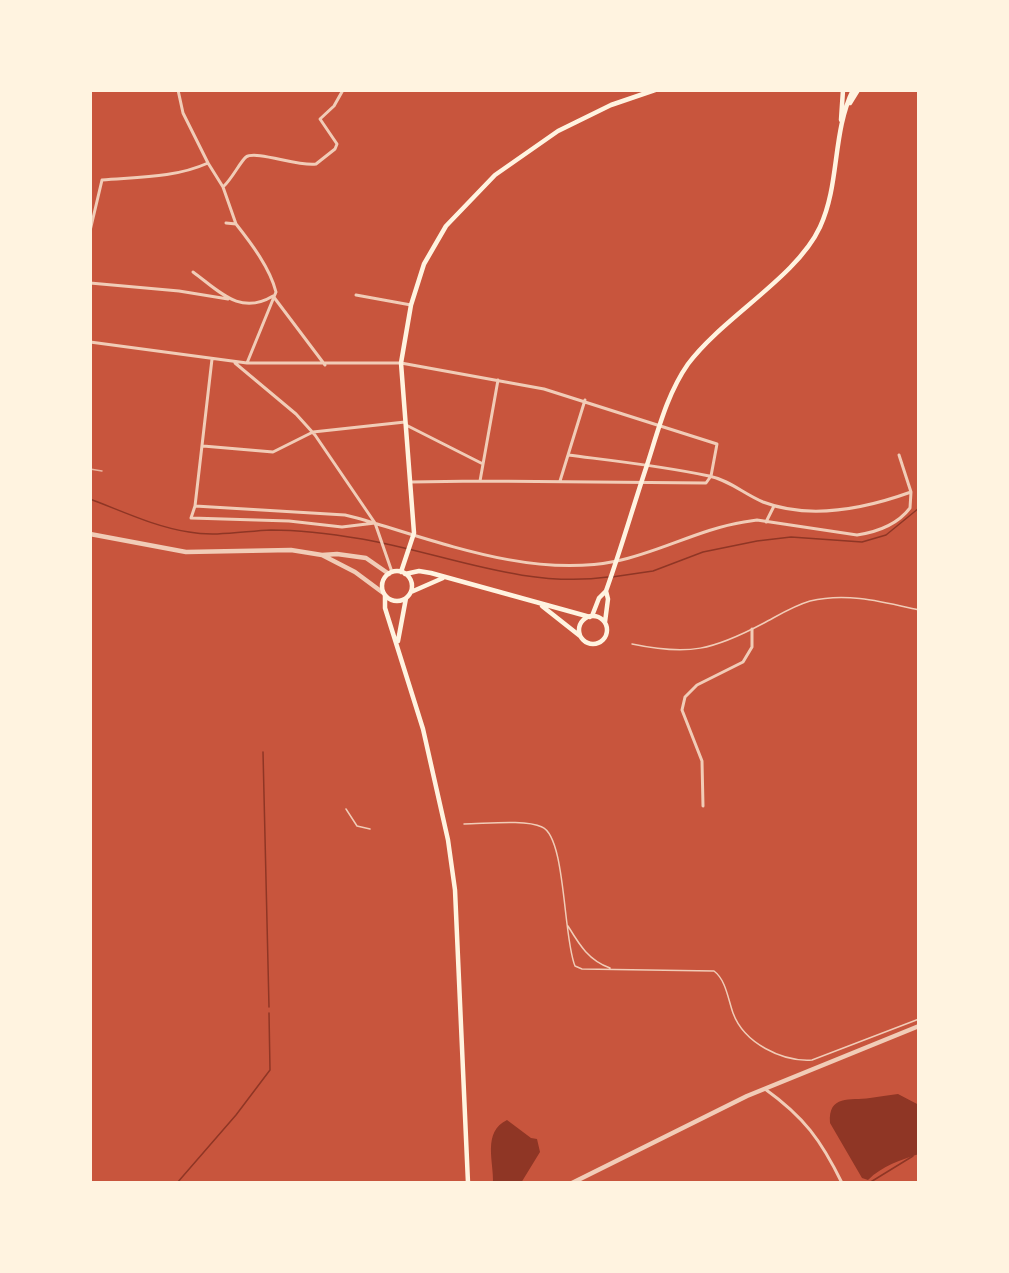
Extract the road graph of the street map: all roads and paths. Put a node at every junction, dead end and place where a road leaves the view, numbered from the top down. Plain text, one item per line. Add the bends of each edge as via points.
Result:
1 (178, 90) edge
2 (343, 90) edge
3 (655, 90) edge
4 (853, 90) edge
5 (858, 90) edge
6 (841, 92) edge
7 (845, 111) junction
8 (841, 125) junction
9 (208, 163) junction
10 (223, 187) junction
11 (226, 223) dead end
12 (236, 224) junction
13 (90, 231) edge
14 (193, 272) dead end
15 (90, 283) edge
16 (356, 295) dead end
17 (273, 296) junction
18 (230, 299) junction
19 (411, 305) junction
20 (90, 342) edge
21 (212, 359) junction
22 (233, 362) junction
23 (247, 363) junction
24 (401, 363) junction
25 (325, 364) junction
26 (498, 380) junction
27 (585, 400) junction
28 (406, 424) junction
29 (659, 424) junction
30 (313, 432) junction
31 (203, 446) junction
32 (568, 454) junction
33 (899, 455) dead end
34 (483, 465) junction
35 (647, 466) junction
36 (711, 476) junction
37 (480, 481) junction
38 (411, 482) junction
39 (560, 482) junction
40 (641, 483) junction
41 (911, 492) junction
42 (195, 506) junction
43 (774, 506) junction
44 (766, 522) junction
45 (375, 523) junction
46 (90, 534) edge
47 (413, 536) junction
48 (322, 555) junction
49 (615, 563) junction
50 (390, 573) junction
51 (403, 573) junction
52 (443, 578) junction
53 (606, 591) junction
54 (411, 592) junction
55 (384, 594) junction
56 (406, 598) junction
57 (540, 604) junction
58 (919, 610) edge
59 (591, 617) junction
60 (604, 622) junction
61 (752, 629) junction
62 (581, 637) junction
63 (398, 644) junction
64 (632, 644) dead end
65 (703, 806) dead end
66 (346, 809) dead end
67 (464, 824) dead end
68 (370, 829) dead end
69 (567, 924) junction
70 (613, 969) junction
71 (919, 1019) edge
72 (919, 1026) edge
73 (765, 1089) junction
74 (468, 1183) edge
75 (572, 1183) edge
76 (842, 1183) edge

1 - 9 street via 183,113
2 - 10 street via 320,119 337,144 323,159 312,165 248,155
3 - 19 main road via 611,105 558,131 495,175 446,226 424,264
4 - 7 main road
5 - 7 main road
6 - 8 main road
7 - 8 main road
8 - 29 main road via 830,200 820,228 804,253 717,332 688,364
9 - 10 street
9 - 13 street via 160,175 102,180
10 - 12 street
11 - 12 street
12 - 17 street via 271,279 276,292
14 - 18 street
15 - 18 street
16 - 19 street
17 - 18 street via 247,305
17 - 23 street
17 - 25 street
19 - 24 main road
20 - 21 street
21 - 22 street
21 - 31 street
22 - 23 street
22 - 30 street
23 - 25 street
24 - 25 street
24 - 26 street
24 - 28 main road
26 - 27 street
26 - 34 street
27 - 29 street
27 - 32 street
28 - 30 street
28 - 34 street
28 - 38 main road
29 - 35 main road
29 - 36 street via 717,444
30 - 31 street via 273,452
30 - 45 street
31 - 42 street
32 - 35 street
32 - 39 street
33 - 41 street
34 - 37 street
35 - 36 street
35 - 40 main road
36 - 40 street via 706,483
36 - 43 street
37 - 38 street
37 - 39 street
38 - 47 main road
39 - 40 street
40 - 49 main road
41 - 43 street via 864,506 833,510 798,512
41 - 44 street via 910,508 905,514 869,533 857,535
42 - 45 street via 345,515
42 - 45 street via 191,518 342,527
43 - 44 street
44 - 49 street via 735,523
45 - 47 street
45 - 50 street
46 - 48 street via 186,552 291,550
47 - 49 street via 505,558 575,565
47 - 51 main road
48 - 50 street via 366,558
48 - 55 street
49 - 53 main road
50 - 51 main road
50 - 55 main road via 382,581
51 - 52 main road via 419,571
51 - 54 main road via 410,580
52 - 54 main road
52 - 57 main road
53 - 59 main road
53 - 60 main road
54 - 56 main road
55 - 56 main road via 393,601
55 - 63 main road
56 - 63 main road
57 - 59 main road
57 - 62 main road
58 - 61 lane via 832,597 790,608
59 - 60 main road
59 - 62 main road via 581,623
60 - 62 main road via 607,631 603,640 592,644
61 - 64 lane via 724,643 685,651
61 - 65 street via 752,647 742,662 697,686 685,697 682,710 702,761
63 - 74 main road via 448,840 454,890
66 - 68 lane via 357,826
67 - 69 lane via 534,825 548,831 557,846
69 - 70 lane via 586,954
69 - 70 lane via 575,966
70 - 71 lane via 714,971 723,981 737,1022 750,1038 777,1055 802,1061
72 - 73 street
73 - 75 street
73 - 76 street via 790,1107 819,1138

